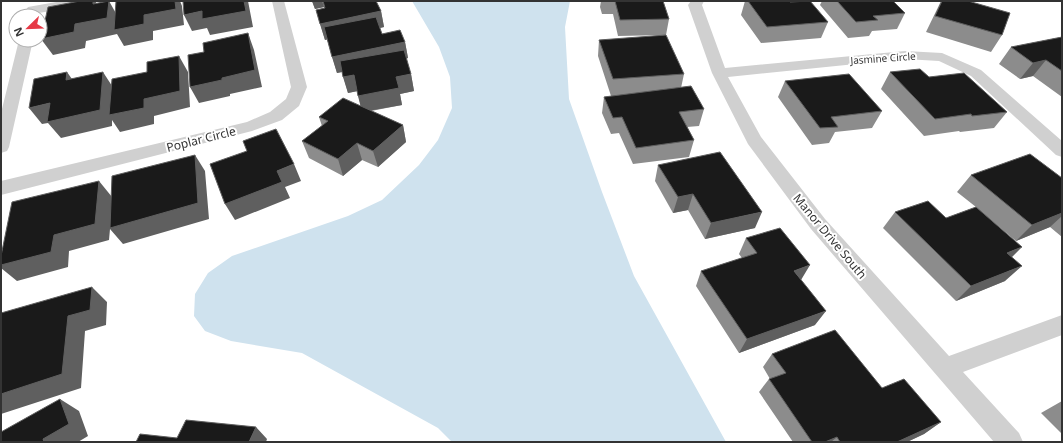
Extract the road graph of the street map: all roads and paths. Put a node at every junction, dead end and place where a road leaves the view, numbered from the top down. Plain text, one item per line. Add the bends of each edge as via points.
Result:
1 (85, 1) edge
2 (278, 1) edge
3 (698, 1) edge
4 (39, 8) edge
5 (23, 48) edge
6 (719, 73) junction
7 (8, 89) edge
8 (1, 147) edge
9 (1062, 151) edge
10 (1, 188) edge
11 (1062, 325) edge
12 (945, 368) junction
13 (1010, 442) edge

1 - 4 street
2 - 10 street, Poplar Circle via 299,87 293,102 276,116 252,126
3 - 6 street, Manor Drive South via 695,5
5 - 7 street
6 - 9 street, Jasmine Circle via 905,55 942,57 976,73
6 - 12 street, Manor Drive South via 754,140 795,194 818,224
7 - 8 street
11 - 12 street
12 - 13 street, Manor Drive South

